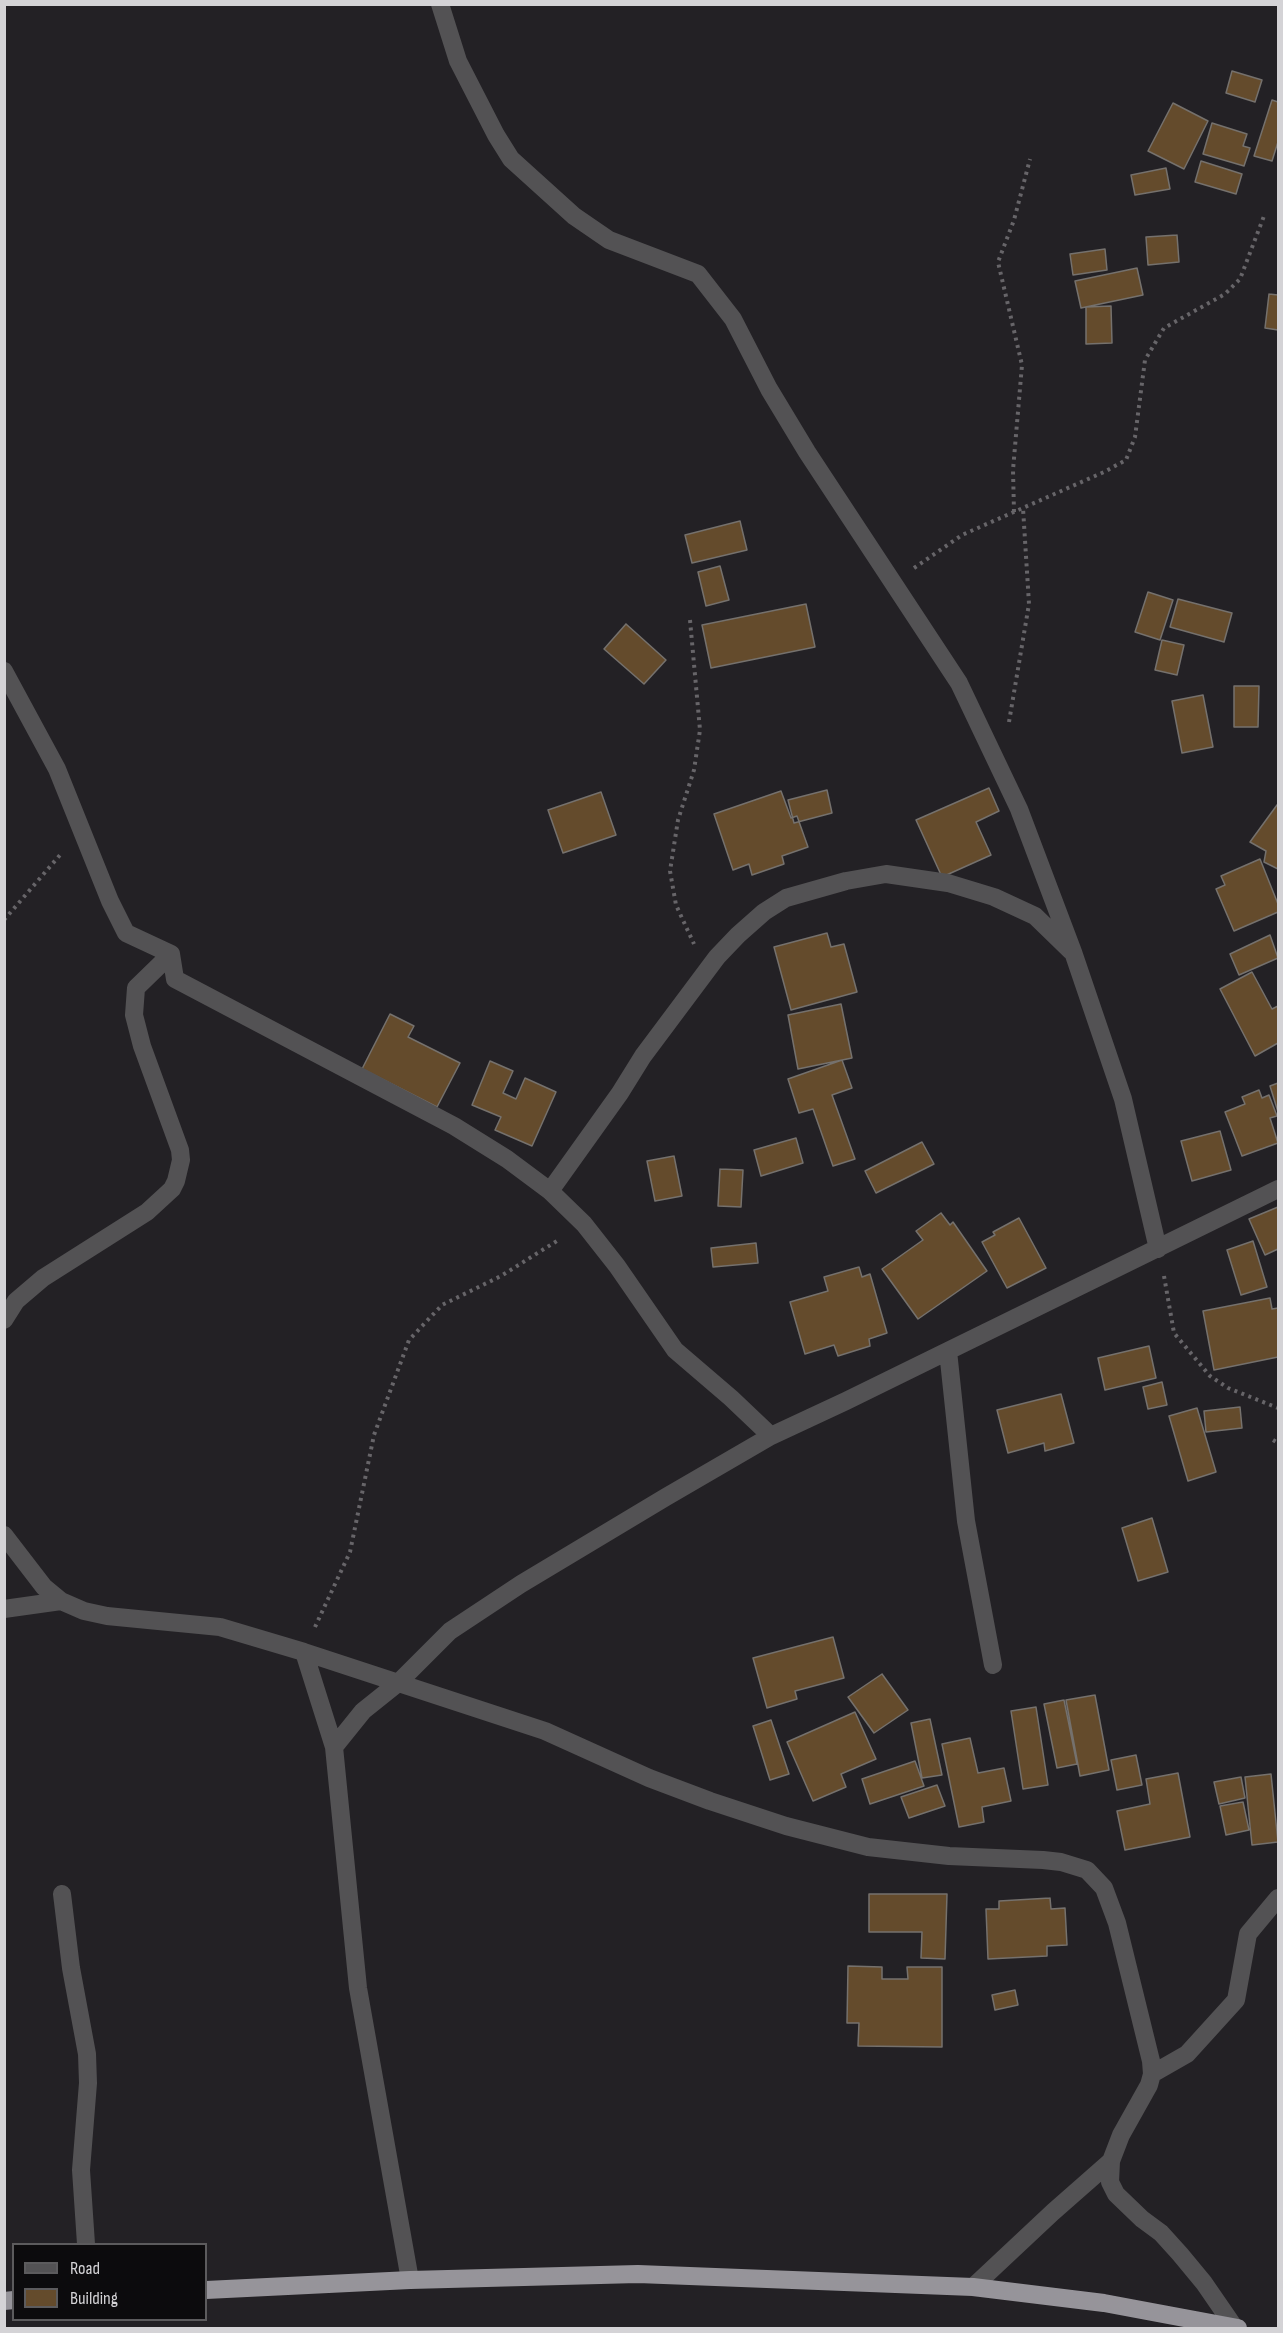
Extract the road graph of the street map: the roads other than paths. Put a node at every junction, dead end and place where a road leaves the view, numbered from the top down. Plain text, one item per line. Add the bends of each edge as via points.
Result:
1 (440, 4) edge
2 (4, 671) edge
3 (1073, 952) junction
4 (171, 954) junction
5 (1278, 1189) edge
6 (550, 1191) junction
7 (1158, 1249) junction
8 (4, 1320) edge
9 (948, 1351) junction
10 (771, 1436) junction
11 (4, 1535) edge
12 (60, 1600) junction
13 (4, 1609) edge
14 (304, 1652) junction
15 (993, 1665) dead end
16 (398, 1683) junction
17 (334, 1747) junction
18 (62, 1894) dead end
19 (1278, 1898) edge
20 (1152, 2074) junction
21 (1111, 2161) junction
22 (86, 2243) edge
23 (410, 2280) junction
24 (973, 2287) junction
25 (207, 2290) edge
26 (1236, 2328) edge

1 - 3 street via 458,61 512,159 574,216 609,240 698,274 733,319 774,398 959,683 1034,847
2 - 4 street via 57,769 126,933
3 - 6 street via 1035,916 948,883 886,874 786,898 738,935 706,972
3 - 7 street via 1123,1099
4 - 6 street via 175,979 454,1126
4 - 8 street via 136,988 134,1015 180,1150 176,1181 147,1212 43,1278 16,1301
5 - 7 street
6 - 10 street via 584,1224 675,1350
7 - 9 street
9 - 10 street
9 - 15 street via 966,1521
10 - 16 street via 450,1631
11 - 12 street via 30,1571
12 - 13 street
12 - 14 street via 107,1616 220,1627
14 - 16 street
14 - 17 street
16 - 17 street via 363,1711
16 - 20 street via 545,1731 649,1778 786,1826 868,1847 1052,1861 1088,1870 1104,1888 1118,1923
17 - 23 street via 358,1988
18 - 22 street via 87,2054 81,2170
19 - 20 street via 1248,1934 1236,2000 1187,2054
20 - 21 street
21 - 24 street
21 - 26 street via 1110,2182 1116,2194 1174,2247
23 - 24 highway via 638,2274
23 - 25 highway
24 - 26 highway via 1104,2303

